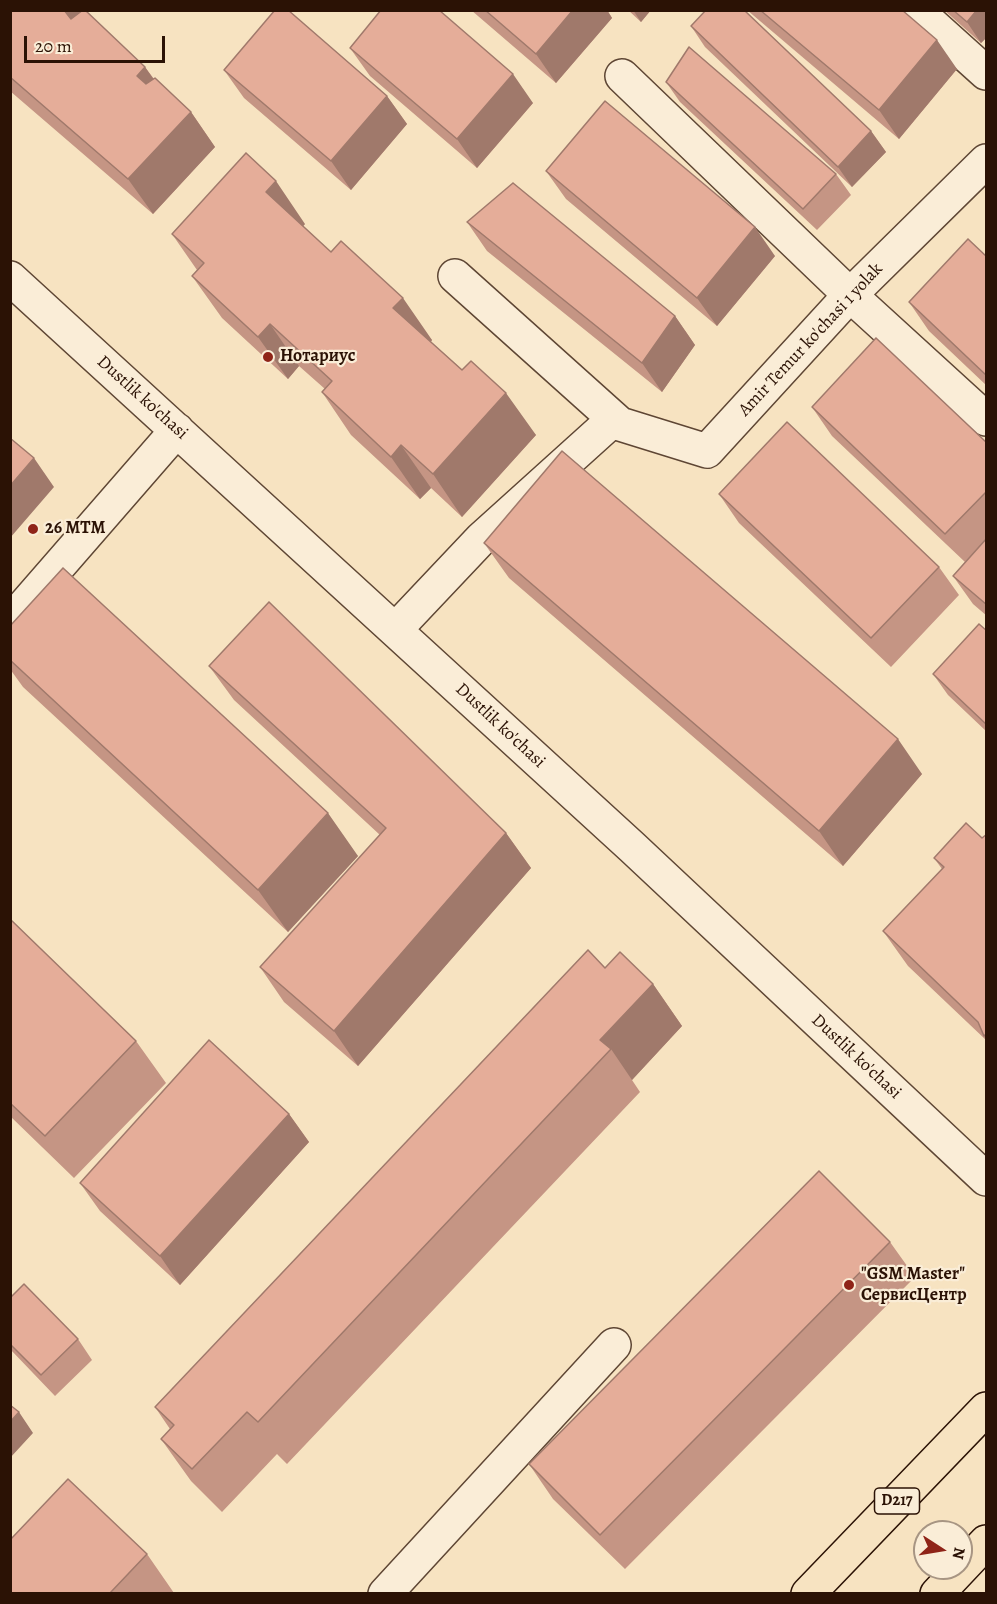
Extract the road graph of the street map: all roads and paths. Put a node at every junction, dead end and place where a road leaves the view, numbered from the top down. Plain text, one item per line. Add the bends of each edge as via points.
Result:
1 (916, 10) edge
2 (987, 73) edge
3 (622, 76) dead end
4 (987, 161) edge
5 (455, 276) dead end
6 (10, 278) edge
7 (850, 295) junction
8 (614, 419) junction
9 (987, 419) edge
10 (177, 430) junction
11 (10, 622) edge
12 (395, 630) junction
13 (987, 1179) edge
14 (614, 1345) dead end
15 (987, 1409) edge
16 (987, 1542) edge
17 (385, 1593) edge
18 (808, 1593) edge
19 (937, 1593) edge

1 - 2 street
3 - 7 street
4 - 7 street, Amir Temur ko'chasi 1 yolak
5 - 8 street, Amir Temur ko'chasi 1 yolak
6 - 10 street, Dustlik ko'chasi
7 - 8 street, Amir Temur ko'chasi 1 yolak via 707,451
7 - 9 street
8 - 12 street via 481,539
10 - 11 street
10 - 12 street, Dustlik ko'chasi
12 - 13 street, Dustlik ko'chasi
14 - 17 street
15 - 18 main road, D217
16 - 19 main road

